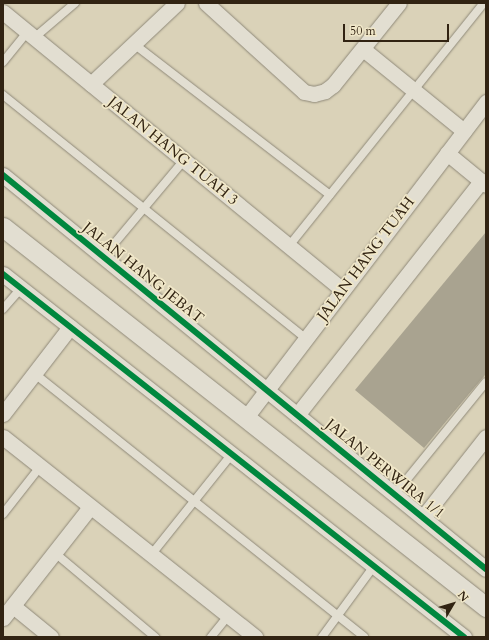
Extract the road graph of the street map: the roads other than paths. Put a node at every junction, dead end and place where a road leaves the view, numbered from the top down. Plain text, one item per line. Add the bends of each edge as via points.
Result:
1 (76, 3) edge
2 (177, 3) edge
3 (206, 3) edge
4 (399, 3) edge
5 (484, 3) edge
6 (3, 12) edge
7 (31, 35) junction
8 (134, 44) junction
9 (363, 49) junction
10 (3, 62) edge
11 (91, 84) junction
12 (412, 90) junction
13 (3, 95) edge
14 (486, 102) edge
15 (464, 131) junction
16 (447, 153) junction
17 (184, 160) junction
18 (3, 175) edge
19 (483, 183) edge
20 (330, 195) junction
21 (143, 208) junction
22 (3, 227) edge
23 (289, 246) junction
24 (103, 257) junction
25 (3, 274) edge
26 (20, 288) junction
27 (343, 290) junction
28 (3, 309) edge
29 (70, 327) junction
30 (306, 339) junction
31 (35, 374) junction
32 (486, 382) edge
33 (267, 390) junction
34 (3, 414) edge
35 (297, 415) junction
36 (247, 416) junction
37 (3, 437) edge
38 (486, 437) edge
39 (232, 454) junction
40 (40, 467) junction
41 (395, 494) junction
42 (192, 501) junction
43 (90, 507) junction
44 (3, 514) edge
45 (423, 517) junction
46 (55, 554) junction
47 (151, 555) junction
48 (374, 566) junction
49 (485, 566) edge
50 (13, 606) junction
51 (486, 607) edge
52 (228, 616) junction
53 (337, 616) junction
54 (3, 618) edge
55 (52, 637) edge
56 (155, 637) edge
57 (211, 637) edge
58 (255, 637) edge
59 (322, 637) edge
60 (364, 637) edge
61 (464, 637) edge

1 - 7 lane
2 - 8 street
3 - 9 street via 304,92 314,94 325,91
4 - 9 street
5 - 12 lane
6 - 7 street, JALAN HANG TUAH 3
7 - 10 lane
7 - 11 street, JALAN HANG TUAH 3
8 - 11 street
8 - 20 lane
9 - 12 street
11 - 17 street, JALAN HANG TUAH 3
12 - 15 street
12 - 20 lane
13 - 21 lane
14 - 15 street, JALAN HANG TUAH
15 - 16 street, JALAN HANG TUAH
16 - 19 street
16 - 27 street, JALAN HANG TUAH
17 - 21 lane
17 - 23 street, JALAN HANG TUAH 3
18 - 24 street, JALAN HANG JEBAT
19 - 35 street
20 - 23 lane
21 - 24 lane
21 - 30 lane
22 - 36 street
23 - 27 street, JALAN HANG TUAH 3
24 - 33 street, JALAN HANG JEBAT
25 - 26 street
26 - 28 lane
26 - 29 street
27 - 30 street, JALAN HANG TUAH
29 - 31 street
29 - 39 street
30 - 33 street, JALAN HANG TUAH
31 - 34 street
31 - 42 lane
32 - 41 lane
33 - 35 street, JALAN PERWIRA 1/1
33 - 36 street, JALAN HANG TUAH
35 - 41 street, JALAN PERWIRA 1/1
36 - 51 street
37 - 40 street
38 - 45 street
39 - 42 lane
39 - 48 street
40 - 43 street
40 - 44 lane
41 - 45 street, JALAN PERWIRA 1/1
42 - 47 lane
42 - 53 lane
43 - 46 street
43 - 47 street
45 - 49 street, JALAN PERWIRA 1/1
46 - 50 street
46 - 56 lane
47 - 52 street
48 - 53 lane
48 - 61 street
50 - 54 street
50 - 55 street
52 - 57 lane
52 - 58 street
53 - 59 lane
53 - 60 lane

